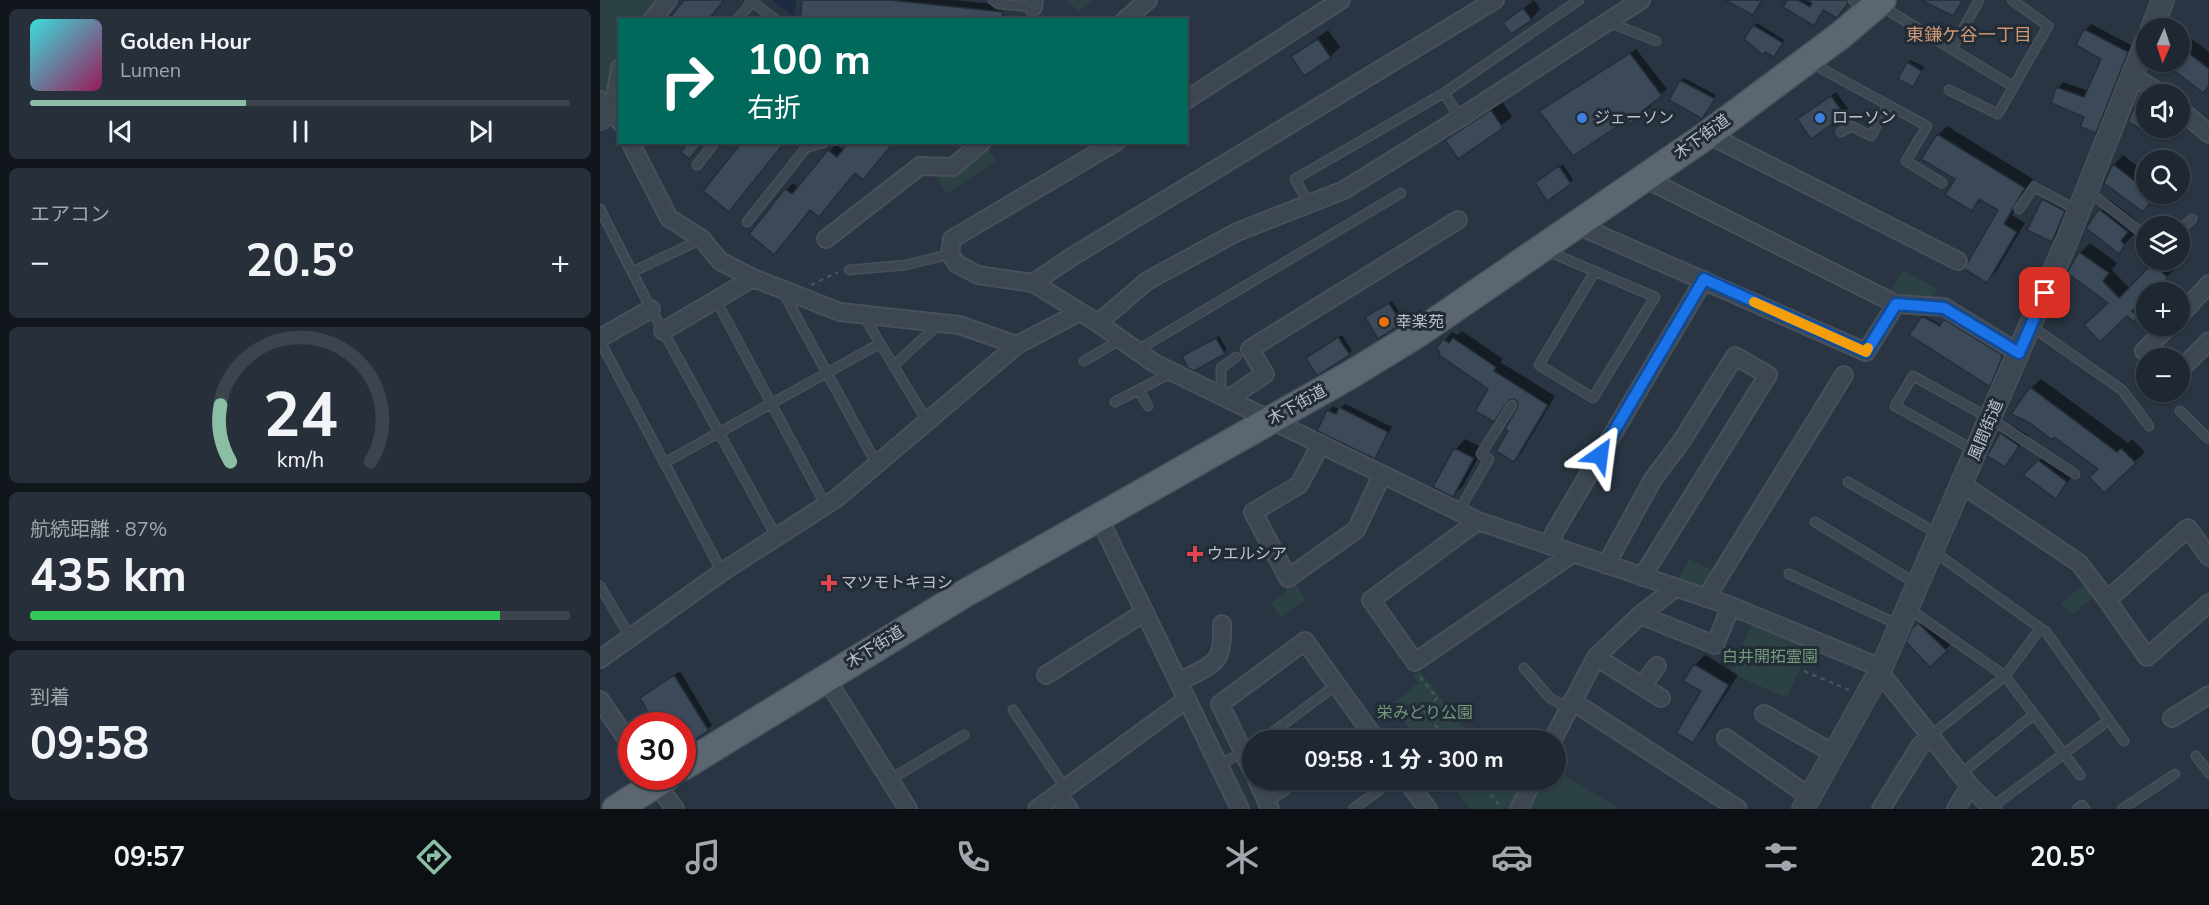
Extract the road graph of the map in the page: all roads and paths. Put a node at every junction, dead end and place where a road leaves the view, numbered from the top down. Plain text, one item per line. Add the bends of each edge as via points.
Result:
1 (668, 0) edge
2 (993, 0) edge
3 (1148, 0) edge
4 (1341, 0) edge
5 (1495, 0) edge
6 (1579, 0) edge
7 (1641, 0) edge
8 (1979, 0) edge
9 (2012, 0) edge
10 (2163, 0) edge
11 (751, 1) edge
12 (1871, 4) edge
13 (1033, 9) edge
14 (654, 18) edge
15 (738, 18) edge
16 (773, 18) edge
17 (1127, 18) edge
18 (2156, 18) edge
19 (1607, 22) junction
20 (1656, 41) dead end
21 (1952, 49) junction
22 (1812, 57) junction
23 (2136, 68) edge
24 (618, 76) edge
25 (2133, 76) junction
26 (2145, 84) edge
27 (2014, 87) junction
28 (1949, 90) dead end
29 (1444, 93) junction
30 (1188, 99) edge
31 (1888, 105) junction
32 (608, 113) edge
33 (1460, 118) junction
34 (2190, 118) edge
35 (1712, 130) junction
36 (1841, 132) dead end
37 (2209, 134) edge
38 (631, 144) edge
39 (713, 144) edge
40 (819, 144) edge
41 (980, 144) edge
42 (1113, 144) edge
43 (697, 165) dead end
44 (1644, 178) junction
45 (1942, 183) dead end
46 (2088, 191) junction
47 (1401, 193) dead end
48 (1310, 205) junction
49 (2019, 208) dead end
50 (600, 209) edge
51 (2079, 212) junction
52 (1458, 220) dead end
53 (747, 222) dead end
54 (1577, 225) junction
55 (2136, 228) edge
56 (702, 239) junction
57 (826, 239) dead end
58 (1543, 249) junction
59 (950, 254) junction
60 (1958, 261) dead end
61 (849, 270) joint
62 (1595, 271) junction
63 (632, 272) junction
64 (753, 278) junction
65 (1704, 279) junction
66 (1033, 283) junction
67 (2209, 284) edge
68 (810, 285) dead end
69 (781, 289) junction
70 (716, 300) junction
71 (1896, 304) junction
72 (2190, 304) edge
73 (651, 309) junction
74 (1080, 312) junction
75 (863, 315) junction
76 (941, 323) junction
77 (1098, 323) junction
78 (2031, 326) junction
79 (663, 331) junction
80 (2159, 336) edge
81 (600, 339) edge
82 (1120, 340) junction
83 (2209, 341) edge
84 (879, 344) junction
85 (1017, 345) junction
86 (2147, 348) edge
87 (1135, 352) junction
88 (2019, 353) junction
89 (1236, 357) dead end
90 (2190, 360) edge
91 (1084, 361) dead end
92 (892, 366) junction
93 (1173, 372) junction
94 (826, 374) junction
95 (1844, 375) dead end
96 (1139, 390) junction
97 (1224, 397) junction
98 (1115, 402) dead end
99 (772, 403) junction
100 (1512, 405) dead end
101 (1148, 406) dead end
102 (2180, 411) dead end
103 (1271, 419) junction
104 (1991, 419) junction
105 (927, 421) junction
106 (2150, 426) dead end
107 (718, 433) junction
108 (2209, 439) edge
109 (1321, 444) junction
110 (1977, 451) junction
111 (664, 463) junction
112 (876, 463) junction
113 (2075, 474) dead end
114 (1382, 475) junction
115 (1848, 482) dead end
116 (1963, 485) junction
117 (825, 504) junction
118 (1458, 512) junction
119 (1099, 518) junction
120 (1478, 521) junction
121 (1815, 522) dead end
122 (776, 536) junction
123 (1936, 543) junction
124 (1550, 546) junction
125 (1572, 554) junction
126 (2209, 557) edge
127 (1606, 565) junction
128 (722, 572) junction
129 (1789, 574) dead end
130 (1642, 577) junction
131 (1917, 584) junction
132 (600, 586) edge
133 (1674, 589) junction
134 (1706, 598) junction
135 (2107, 600) junction
136 (2209, 603) edge
137 (1731, 606) junction
138 (1145, 612) junction
139 (1640, 615) junction
140 (1904, 616) junction
141 (1222, 624) dead end
142 (2040, 629) junction
143 (630, 637) junction
144 (1596, 657) junction
145 (600, 659) edge
146 (1415, 662) junction
147 (1657, 666) dead end
148 (1524, 668) dead end
149 (1804, 671) dead end
150 (1880, 671) junction
151 (1046, 675) dead end
152 (2005, 676) junction
153 (826, 678) junction
154 (1179, 682) junction
155 (1336, 685) junction
156 (1642, 686) junction
157 (2209, 695) edge
158 (1865, 697) junction
159 (1661, 698) dead end
160 (1187, 699) junction
161 (600, 700) edge
162 (1570, 705) junction
163 (1013, 710) dead end
164 (1764, 714) dead end
165 (2033, 715) junction
166 (2172, 717) dead end
167 (2109, 720) junction
168 (618, 726) edge
169 (1276, 730) edge
170 (1369, 730) edge
171 (1439, 730) edge
172 (1558, 730) edge
173 (964, 735) dead end
174 (1930, 736) junction
175 (1726, 738) dead end
176 (1242, 739) edge
177 (2124, 741) dead end
178 (2064, 752) junction
179 (1833, 753) junction
180 (1242, 754) edge
181 (2196, 756) dead end
182 (696, 758) edge
183 (1219, 765) junction
184 (2209, 773) edge
185 (2080, 774) dead end
186 (2175, 774) dead end
187 (1966, 779) junction
188 (891, 780) junction
189 (643, 790) edge
190 (664, 790) edge
191 (1262, 790) edge
192 (1287, 790) edge
193 (1379, 790) edge
194 (1414, 790) edge
195 (1487, 790) edge
196 (1528, 790) edge
197 (1062, 792) junction
198 (1806, 803) edge
199 (1269, 806) edge
200 (1993, 808) edge
201 (616, 809) edge
202 (675, 809) edge
203 (908, 809) edge
204 (1037, 809) edge
205 (1069, 809) edge
206 (1240, 809) edge
207 (1353, 809) edge
208 (1428, 809) edge
209 (1502, 809) edge
210 (1519, 809) edge
211 (1738, 809) edge
212 (1881, 809) edge
213 (1956, 809) edge
214 (2077, 809) edge
215 (2085, 809) edge
216 (2122, 809) edge

1 - 14 street
2 - 13 lane
3 - 17 street
4 - 30 street
5 - 66 street
6 - 29 lane
7 - 19 street
8 - 21 lane
9 - 27 lane via 2048,26
10 - 18 street
11 - 15 lane
11 - 16 lane
12 - 21 lane
12 - 22 main road, 木下街道
19 - 20 lane
19 - 33 street
21 - 27 lane
22 - 31 lane via 1820,68
22 - 35 main road, 木下街道
23 - 25 street, 風間街道
24 - 32 street
25 - 26 street
25 - 46 street, 風間街道
27 - 28 lane via 1998,114
29 - 33 lane
29 - 48 lane via 1294,179
31 - 36 lane via 1871,136 1851,126
31 - 45 lane via 1927,126 1906,161
33 - 48 street via 1344,189
34 - 37 street
35 - 44 main road, 木下街道
35 - 60 street via 1717,139
38 - 56 street via 669,218
39 - 43 lane
40 - 53 lane via 806,148
41 - 57 street via 953,167 920,166
42 - 59 street via 952,239
44 - 54 main road, 木下街道
44 - 71 street
46 - 51 street, 風間街道
46 - 55 lane
47 - 87 lane
48 - 77 street via 1236,232 1147,281
49 - 51 lane via 2034,187
50 - 63 lane
51 - 78 street, 風間街道
52 - 97 street via 1250,349 1265,374
54 - 58 main road, 木下街道
54 - 65 street
56 - 63 lane
56 - 64 street via 720,261
58 - 62 lane
58 - 103 main road, 木下街道 via 1417,334
59 - 61 lane via 906,265
59 - 66 street via 957,264 978,275
61 - 68 path via 830,274
62 - 62 lane via 1539,365 1593,398 1655,297
63 - 73 lane
64 - 69 street
64 - 70 street
65 - 71 street via 1866,352
65 - 124 street via 1554,533
66 - 74 street
67 - 72 street
69 - 75 street via 840,312
69 - 94 lane
70 - 79 street
70 - 99 lane
71 - 88 street via 1944,308
73 - 79 lane
73 - 81 street
74 - 77 street
74 - 85 street
75 - 76 street
75 - 84 lane
76 - 85 street via 959,325
76 - 92 lane
77 - 82 street
78 - 88 street, 風間街道
78 - 106 lane via 2122,390
79 - 107 lane
80 - 86 street
81 - 111 lane
82 - 87 street
82 - 91 lane
83 - 90 street
84 - 92 lane
84 - 94 lane
85 - 105 street
87 - 93 street
88 - 104 street, 風間街道
89 - 97 lane via 1221,368
92 - 105 lane
93 - 96 lane
93 - 97 street
94 - 99 lane
94 - 112 lane
95 - 134 street
96 - 98 lane
96 - 101 lane
97 - 103 street
99 - 107 lane
99 - 117 lane
100 - 118 lane via 1481,454 1489,459
102 - 108 lane
103 - 109 street
103 - 119 main road, 木下街道
104 - 110 street, 風間街道
104 - 110 lane via 1913,376 1895,406
104 - 113 lane
105 - 112 street
107 - 111 lane
107 - 122 lane
109 - 114 street
109 - 114 street via 1299,484 1253,512 1288,578 1356,530
110 - 116 street, 風間街道
111 - 128 lane
112 - 117 street
114 - 118 street
115 - 123 lane
116 - 123 street, 風間街道
116 - 135 street via 2079,563
117 - 122 street
118 - 120 street
119 - 138 street
119 - 153 main road, 木下街道
120 - 124 street
120 - 146 street via 1371,600
121 - 131 lane
122 - 128 street
123 - 131 street, 風間街道
123 - 142 lane
124 - 125 street
125 - 127 street
125 - 146 street
126 - 135 street via 2188,528
127 - 130 street
127 - 130 street via 1653,479 1735,356 1768,375
128 - 143 street
129 - 140 lane
130 - 133 street
131 - 140 street, 風間街道
132 - 143 lane
133 - 134 street
133 - 139 street
134 - 137 street
135 - 136 street via 2147,657
137 - 139 street via 1715,645
137 - 150 street via 1814,638 1875,665
138 - 151 street
138 - 154 street
139 - 144 street
140 - 150 street, 風間街道
140 - 152 lane
141 - 154 street via 1223,647 1217,660
142 - 152 lane
142 - 167 lane
143 - 145 street
144 - 156 street
144 - 162 street
146 - 171 path via 1415,670 1437,698 1424,711
147 - 156 street
148 - 162 lane via 1550,698
149 - 158 path
150 - 158 street, 風間街道
150 - 174 street
152 - 165 lane
152 - 174 lane
153 - 182 main road, 木下街道
153 - 188 street
154 - 160 street
155 - 169 lane
155 - 170 street
155 - 176 street via 1305,641 1220,704
156 - 159 street
157 - 166 street
158 - 179 street, 風間街道
160 - 183 street
160 - 197 street
161 - 168 street
162 - 172 street
162 - 211 street
163 - 197 lane
164 - 179 street
165 - 178 lane
165 - 187 lane
167 - 177 lane
167 - 178 lane
173 - 188 lane
174 - 187 street
174 - 212 street
175 - 198 street
178 - 185 lane
178 - 200 lane
179 - 198 street, 風間街道
180 - 183 lane
181 - 184 lane
183 - 206 street
186 - 216 lane
187 - 200 street
187 - 213 street
188 - 203 street
189 - 201 main road
190 - 202 street
191 - 199 street
192 - 199 lane
193 - 207 lane
194 - 208 street
195 - 209 path
196 - 210 street
197 - 204 street
197 - 205 street
214 - 215 lane

